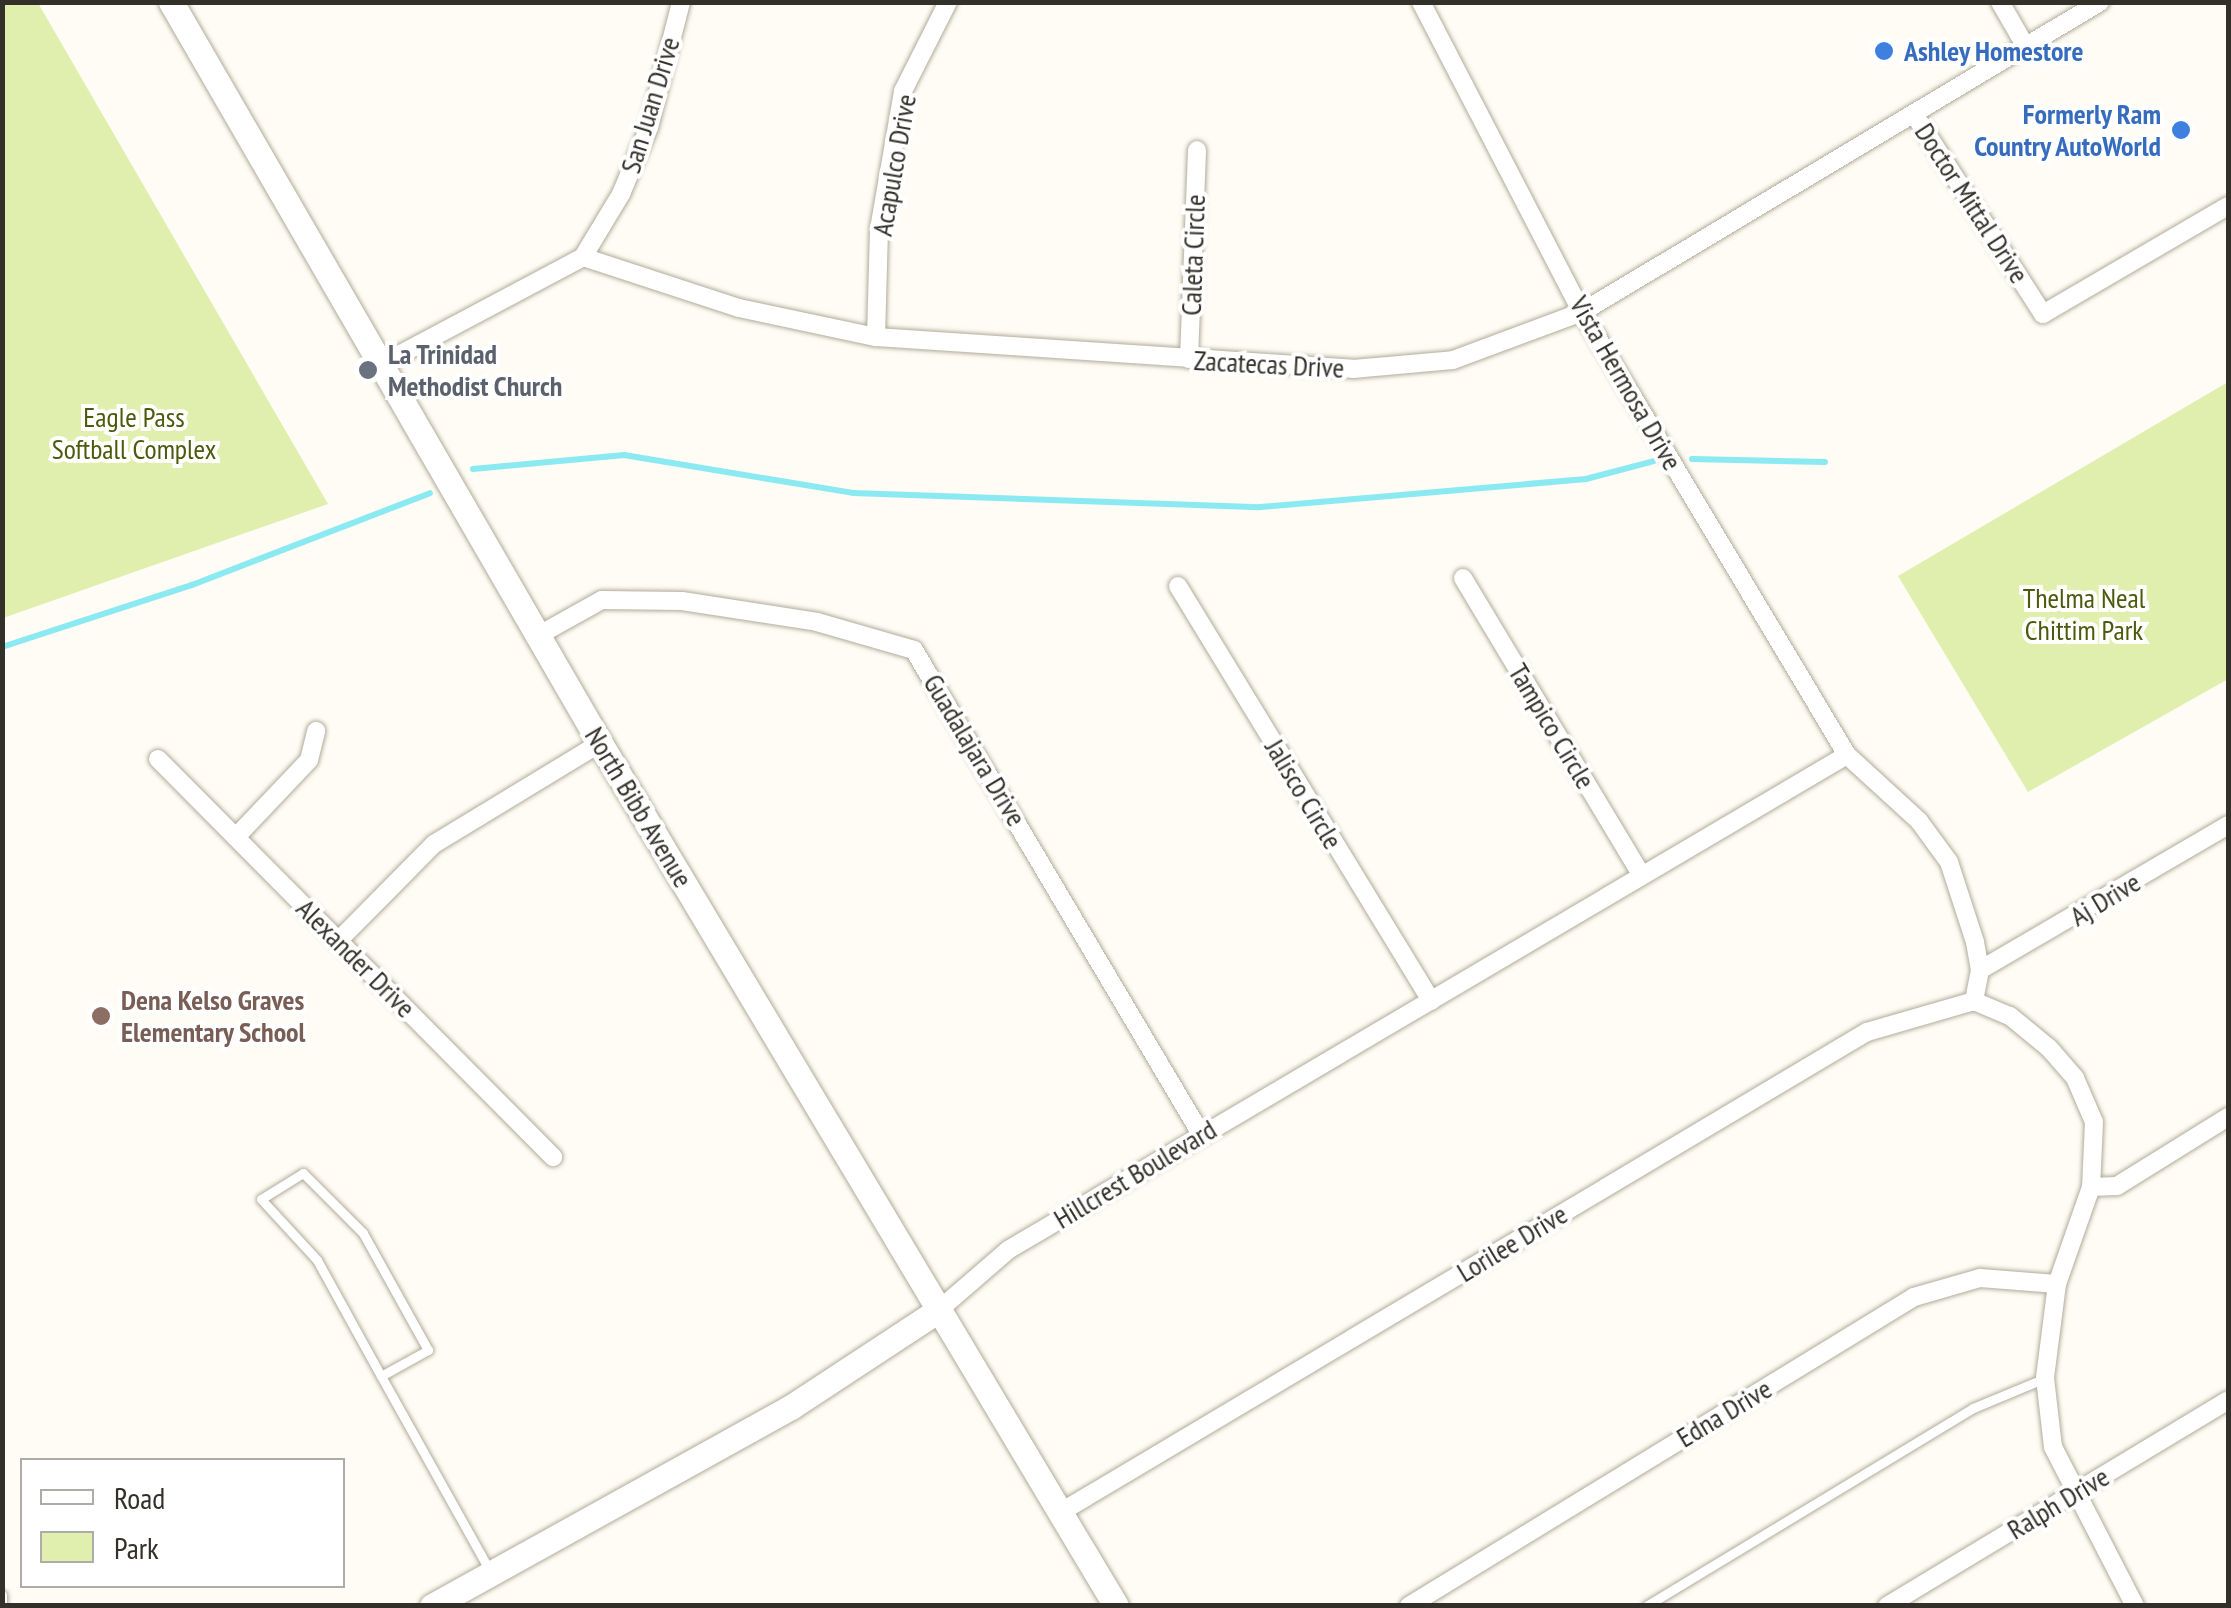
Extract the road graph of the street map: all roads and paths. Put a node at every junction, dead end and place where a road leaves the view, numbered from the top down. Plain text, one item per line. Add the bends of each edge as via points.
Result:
1 (171, 2) edge
2 (681, 2) edge
3 (948, 2) edge
4 (1420, 2) edge
5 (2000, 2) edge
6 (2100, 2) edge
7 (2026, 46) junction
8 (1914, 114) junction
9 (1197, 150) dead end
10 (2228, 206) edge
11 (583, 256) junction
12 (1582, 312) junction
13 (876, 337) junction
14 (1189, 359) junction
15 (382, 364) junction
16 (1463, 578) dead end
17 (1178, 586) dead end
18 (540, 635) junction
19 (316, 732) dead end
20 (600, 744) junction
21 (1847, 755) junction
22 (158, 759) dead end
23 (2228, 825) edge
24 (236, 837) junction
25 (1641, 874) junction
26 (338, 940) junction
27 (1980, 970) junction
28 (1974, 1001) junction
29 (1431, 1002) junction
30 (2228, 1117) edge
31 (1201, 1134) junction
32 (554, 1156) dead end
33 (2091, 1187) junction
34 (2057, 1284) junction
35 (940, 1309) junction
36 (381, 1376) junction
37 (2045, 1378) junction
38 (2228, 1400) edge
39 (2072, 1495) junction
40 (1060, 1512) junction
41 (491, 1572) junction
42 (2, 1595) edge
43 (2, 1603) edge
44 (2133, 1605) edge
45 (432, 1606) edge
46 (1116, 1606) edge
47 (1409, 1606) edge
48 (1646, 1606) edge
49 (1887, 1606) edge

1 - 15 main road, North Bibb Avenue
2 - 11 street, San Juan Drive via 650,126 621,194
3 - 13 street, Acapulco Drive via 904,92 880,229
4 - 12 street, Vista Hermosa Drive
5 - 7 street
6 - 7 street, Zacatecas Drive
7 - 8 street, Zacatecas Drive
8 - 10 street, Doctor Mittal Drive via 2043,314
8 - 12 street, Zacatecas Drive
9 - 14 street, Caleta Circle
11 - 13 street, Zacatecas Drive via 739,308
11 - 15 street
12 - 14 street, Zacatecas Drive via 1453,360 1353,369
12 - 21 street, Vista Hermosa Drive
13 - 14 street, Zacatecas Drive
15 - 18 main road, North Bibb Avenue
16 - 25 street, Tampico Circle
17 - 29 street, Jalisco Circle
18 - 20 main road, North Bibb Avenue
18 - 31 street, Guadalajara Drive via 602,600 682,601 818,622 914,650
19 - 24 street via 310,760
20 - 26 street via 434,844
20 - 35 main road, North Bibb Avenue
21 - 25 street, Hillcrest Boulevard
21 - 27 street, Vista Hermosa Drive via 1936,841 1960,886
22 - 24 street, Alexander Drive
23 - 27 street, Aj Drive
24 - 26 street, Alexander Drive
25 - 29 street, Hillcrest Boulevard
26 - 32 street, Alexander Drive
27 - 28 street
28 - 33 street via 2010,1016 2075,1078 2094,1122
28 - 40 street, Lorilee Drive via 1867,1032
29 - 31 street, Hillcrest Boulevard
30 - 33 street via 2117,1186
31 - 35 street, Hillcrest Boulevard via 1008,1250
33 - 34 street
34 - 37 street
34 - 47 street, Edna Drive via 1980,1278 1914,1297
35 - 40 main road, North Bibb Avenue
35 - 41 main road, Hillcrest Boulevard via 791,1406
36 - 36 lane via 428,1350 363,1233 303,1174 261,1199 317,1260
36 - 41 lane
37 - 39 street via 2053,1447
37 - 48 lane via 1973,1408
38 - 39 street, Ralph Drive
39 - 44 street
39 - 49 street, Ralph Drive
40 - 46 main road, North Bibb Avenue
41 - 45 main road, Hillcrest Boulevard
42 - 43 lane

